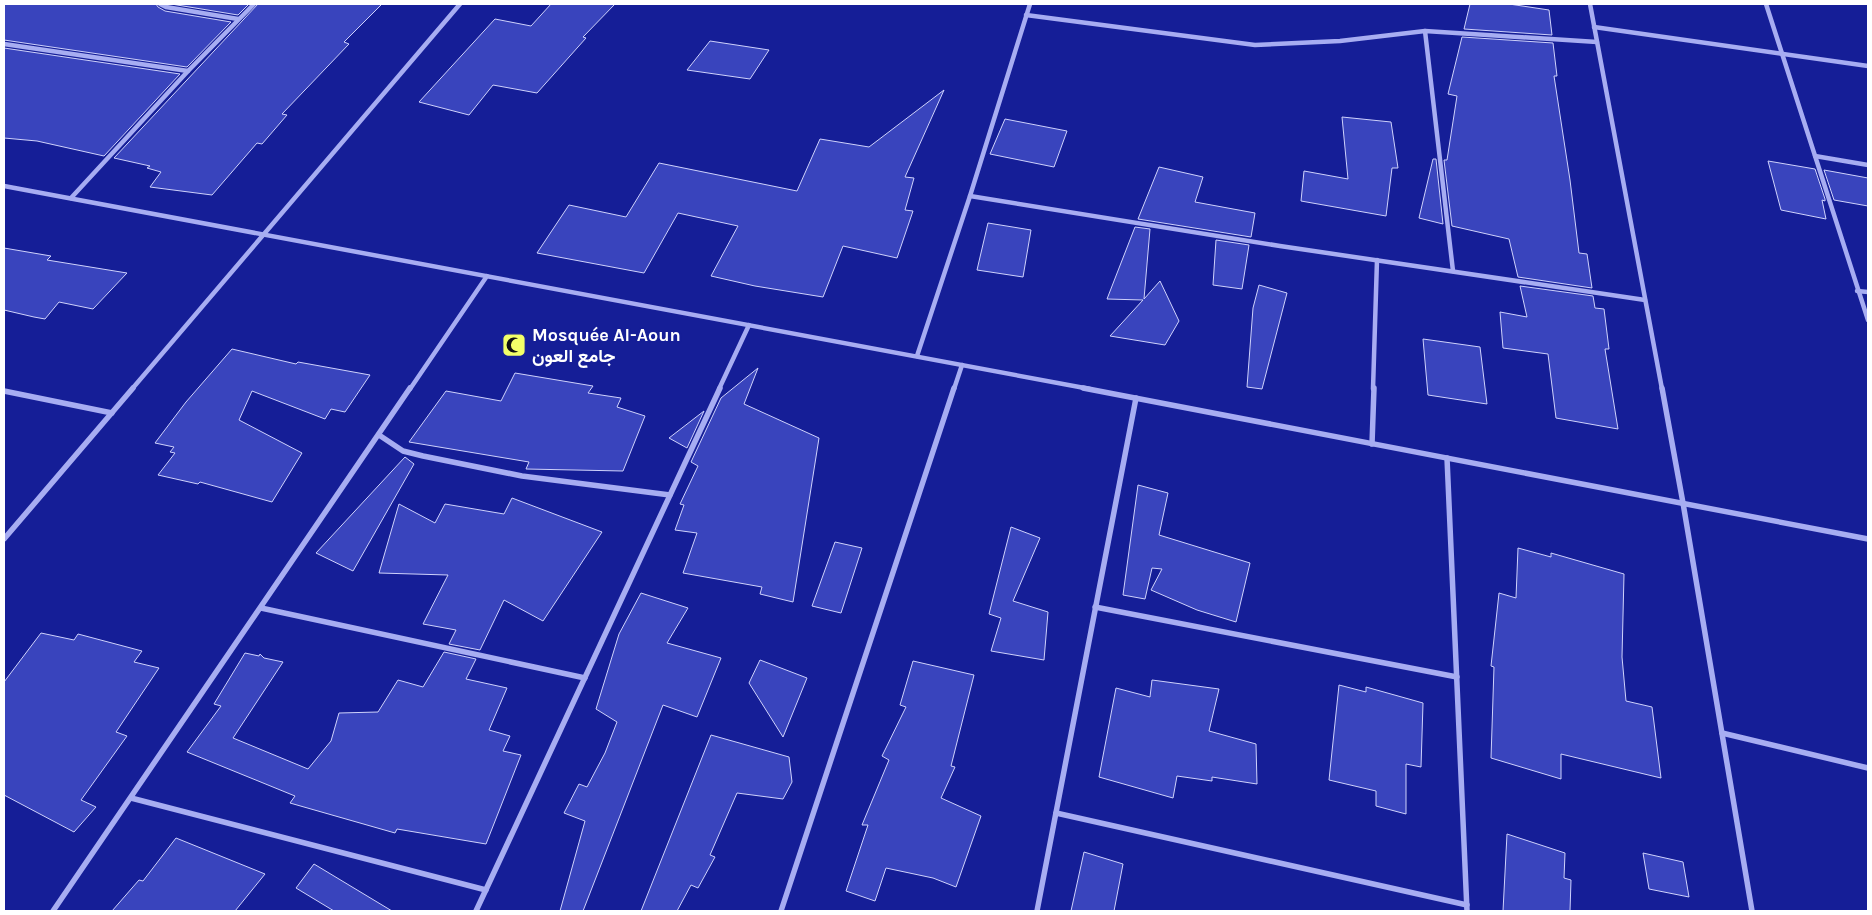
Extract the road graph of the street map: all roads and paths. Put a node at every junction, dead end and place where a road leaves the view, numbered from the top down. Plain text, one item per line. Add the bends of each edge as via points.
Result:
1 (160, 4) edge
2 (254, 4) edge
3 (460, 4) edge
4 (1030, 4) edge
5 (1590, 4) edge
6 (1766, 4) edge
7 (1026, 15) junction
8 (238, 19) junction
9 (1594, 27) junction
10 (1425, 31) junction
11 (1596, 42) junction
12 (4, 44) edge
13 (1784, 55) junction
14 (1868, 66) edge
15 (188, 71) junction
16 (1815, 156) junction
17 (1868, 164) edge
18 (4, 186) edge
19 (970, 196) junction
20 (71, 198) junction
21 (264, 234) junction
22 (1377, 260) junction
23 (1453, 272) junction
24 (487, 276) junction
25 (1858, 291) junction
26 (1868, 292) edge
27 (1645, 300) junction
28 (1868, 320) edge
29 (749, 325) junction
30 (916, 356) junction
31 (962, 365) junction
32 (4, 391) edge
33 (1136, 398) junction
34 (112, 412) junction
35 (379, 435) junction
36 (1372, 444) junction
37 (1448, 458) junction
38 (670, 495) junction
39 (1683, 503) junction
40 (1868, 539) edge
41 (4, 540) edge
42 (261, 608) junction
43 (1095, 608) junction
44 (1457, 677) junction
45 (585, 678) junction
46 (1722, 733) junction
47 (1868, 768) edge
48 (131, 798) junction
49 (1056, 813) junction
50 (486, 890) junction
51 (1467, 908) edge
52 (53, 911) edge
53 (476, 911) edge
54 (781, 911) edge
55 (1036, 911) edge
56 (1752, 911) edge

1 - 8 street
2 - 8 street
3 - 21 street
4 - 7 street
5 - 9 street
6 - 13 street
7 - 10 street via 1255,46
7 - 19 street
8 - 15 street
9 - 11 street
9 - 13 street
10 - 11 street
10 - 23 street
11 - 27 street
12 - 15 street
13 - 14 street
13 - 16 street
15 - 20 street
16 - 17 street
16 - 25 street
18 - 20 street
19 - 22 street
19 - 30 street
20 - 21 street
21 - 24 street
21 - 34 street
22 - 23 street
22 - 36 street
23 - 27 street
24 - 29 street
24 - 35 street
25 - 26 street
25 - 28 street
27 - 39 street
29 - 30 street
29 - 38 street
30 - 31 street
31 - 33 street
31 - 54 street
32 - 34 street
33 - 36 street
33 - 43 street
34 - 41 street
35 - 38 street via 403,451 422,456 522,476
35 - 42 street
36 - 37 street
37 - 39 street
37 - 44 street
38 - 45 street
39 - 40 street
39 - 46 street
42 - 45 street
42 - 48 street
43 - 44 street
43 - 49 street
44 - 51 street
45 - 50 street
46 - 47 street
46 - 56 street
48 - 50 street
48 - 52 street
49 - 51 street
49 - 55 street
50 - 53 street

